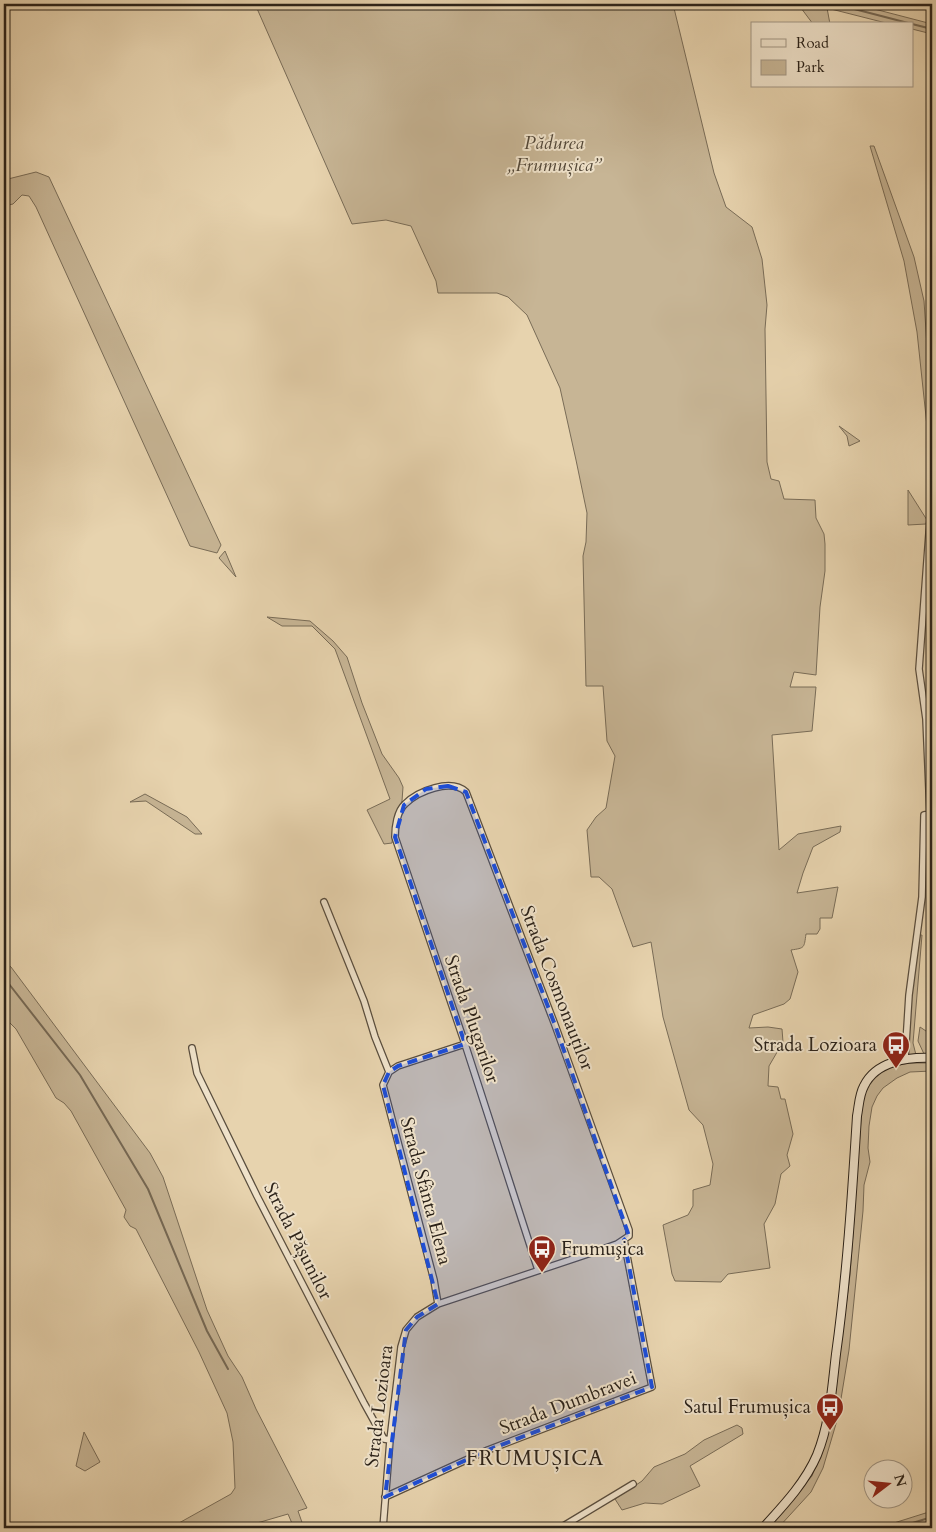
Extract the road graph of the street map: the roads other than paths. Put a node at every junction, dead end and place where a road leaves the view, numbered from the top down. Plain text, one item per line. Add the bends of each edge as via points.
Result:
1 (930, 520) dead end
2 (426, 789) joint
3 (324, 902) dead end
4 (466, 1044) junction
5 (192, 1048) dead end
6 (932, 1058) edge
7 (905, 1059) junction
8 (389, 1072) junction
9 (626, 1238) junction
10 (538, 1270) junction
11 (438, 1304) junction
12 (390, 1440) junction
13 (633, 1484) dead end
14 (385, 1497) junction
15 (383, 1528) edge
16 (560, 1528) edge
17 (763, 1528) edge

1 - 7 street via 919,669 926,719 930,814 924,814 922,897 908,995
2 - 4 street, Strada Plugarilor via 404,805 395,827 395,837
2 - 9 street, Strada Cosmonauților via 448,786 466,792 629,1230
3 - 8 street
4 - 8 street via 398,1066
4 - 10 street, Strada Plugarilor
5 - 12 street, Strada Pășunilor via 197,1073 257,1196 364,1403 384,1438
6 - 7 street
7 - 17 street via 882,1067 871,1075 860,1098 846,1277 824,1432 808,1473
8 - 11 street, Strada Sfânta Elena via 383,1085
9 - 10 street, Strada Lozioara
9 - 14 street, Strada Dumbravei via 652,1387 474,1456
10 - 11 street, Strada Lozioara
11 - 12 street, Strada Lozioara via 416,1318 406,1330 398,1364
12 - 14 street, Strada Lozioara
13 - 16 street
14 - 15 street, Strada Lozioara

